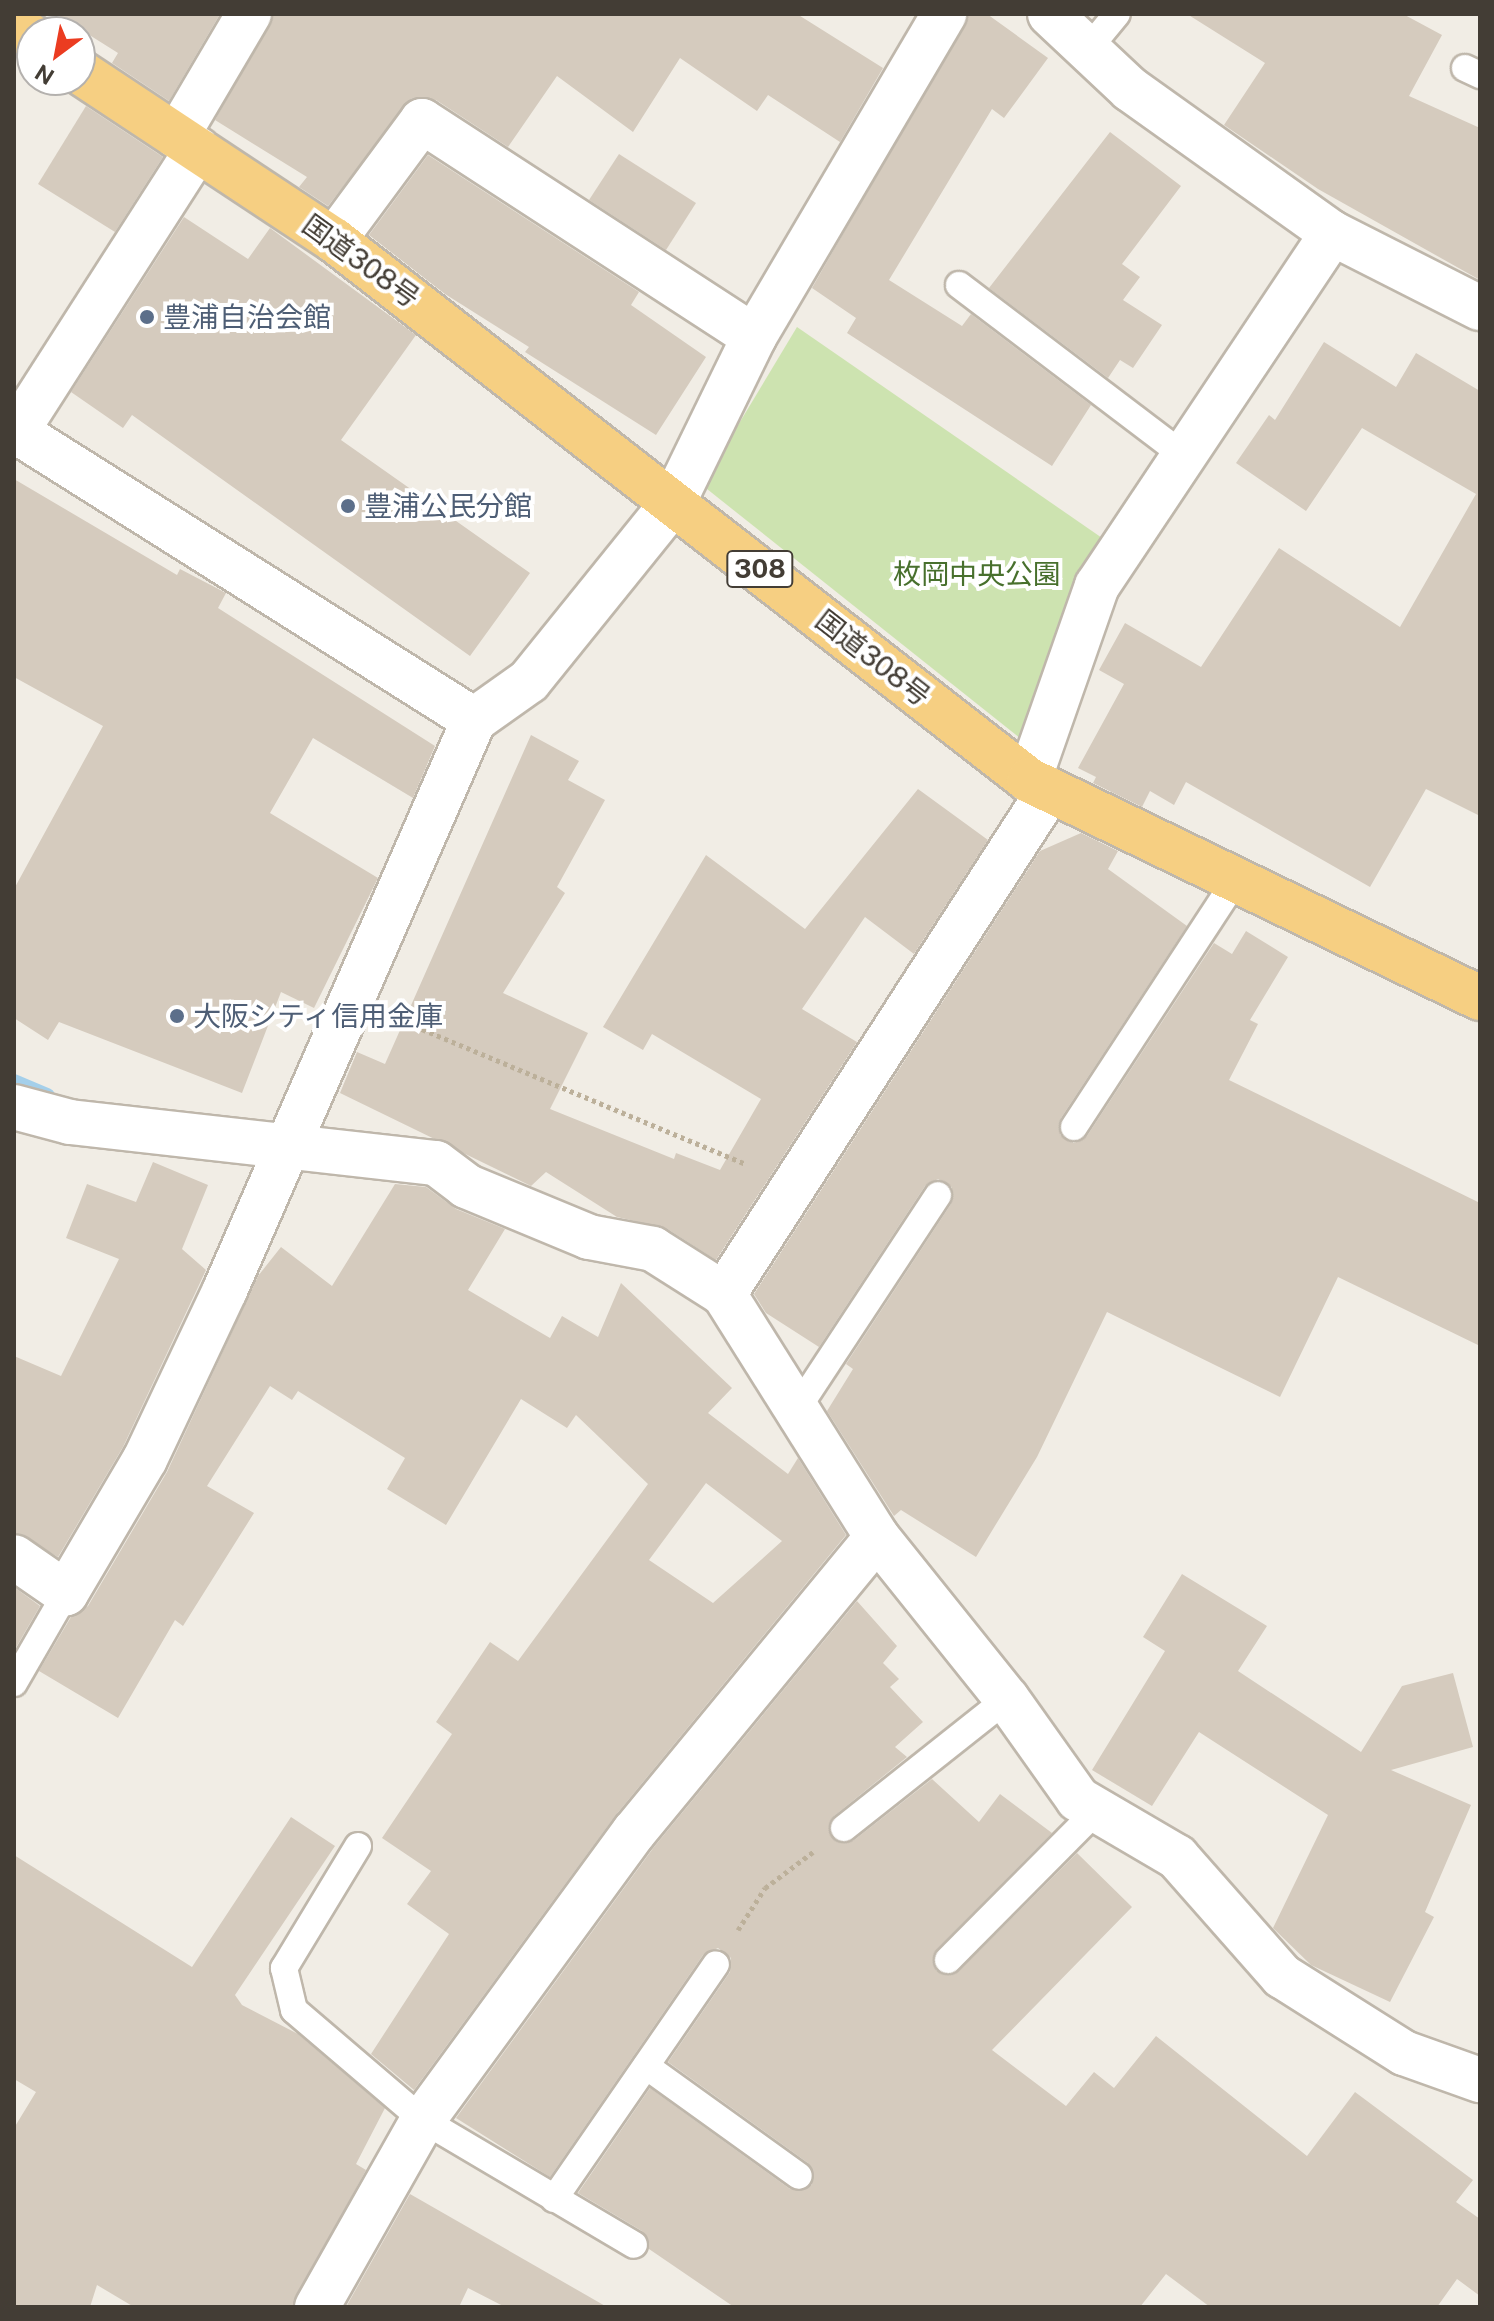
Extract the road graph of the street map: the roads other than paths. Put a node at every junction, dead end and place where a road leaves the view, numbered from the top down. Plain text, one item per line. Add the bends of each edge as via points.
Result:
1 (249, 14) edge
2 (944, 14) edge
3 (1050, 14) edge
4 (1117, 14) edge
5 (1088, 49) junction
6 (96, 82) edge
7 (187, 142) junction
8 (1332, 233) junction
9 (334, 240) junction
10 (959, 285) dead end
11 (1480, 308) edge
12 (754, 337) junction
13 (15, 431) edge
14 (1184, 456) junction
15 (674, 501) junction
16 (474, 720) junction
17 (1039, 786) junction
18 (1237, 878) junction
19 (1480, 998) edge
20 (14, 1107) edge
21 (1074, 1127) dead end
22 (290, 1144) junction
23 (938, 1195) dead end
24 (724, 1294) junction
25 (797, 1409) junction
26 (877, 1537) junction
27 (14, 1557) edge
28 (66, 1593) junction
29 (14, 1683) edge
30 (1007, 1699) junction
31 (1097, 1810) junction
32 (844, 1828) road end
33 (358, 1846) dead end
34 (948, 1960) dead end
35 (716, 1964) road end
36 (646, 2066) junction
37 (1480, 2080) edge
38 (423, 2120) junction
39 (799, 2176) dead end
40 (554, 2199) junction
41 (634, 2245) dead end
42 (317, 2307) edge

1 - 7 street
2 - 12 street
3 - 5 street
4 - 5 lane
5 - 8 street via 1130,89
6 - 7 highway, 国道308号 / 308
7 - 9 highway, 国道308号 / 308
7 - 13 street
8 - 11 street
8 - 14 street
9 - 12 street via 422,121
9 - 15 highway, 国道308号 / 308
10 - 14 lane
12 - 15 street
13 - 16 street
14 - 17 street via 1097,586
15 - 16 street via 529,681
15 - 17 highway, 国道308号 / 308
16 - 22 street
17 - 18 highway, 国道308号 / 308
17 - 24 street
18 - 19 highway, 国道308号 / 308
18 - 21 lane
20 - 22 street via 70,1122
22 - 24 street via 436,1163 466,1186 589,1237 653,1249
22 - 28 street via 145,1459
23 - 25 lane
24 - 25 street
25 - 26 street
26 - 30 street
26 - 38 street via 634,1832
27 - 28 street
28 - 29 lane
30 - 31 street via 1078,1799
30 - 32 lane
31 - 34 lane
31 - 37 street via 1177,1857 1282,1976 1404,2053
33 - 38 lane via 284,1968 290,1996 294,2010
35 - 36 lane
36 - 39 lane
36 - 40 lane
38 - 40 lane
38 - 42 street
40 - 41 lane

